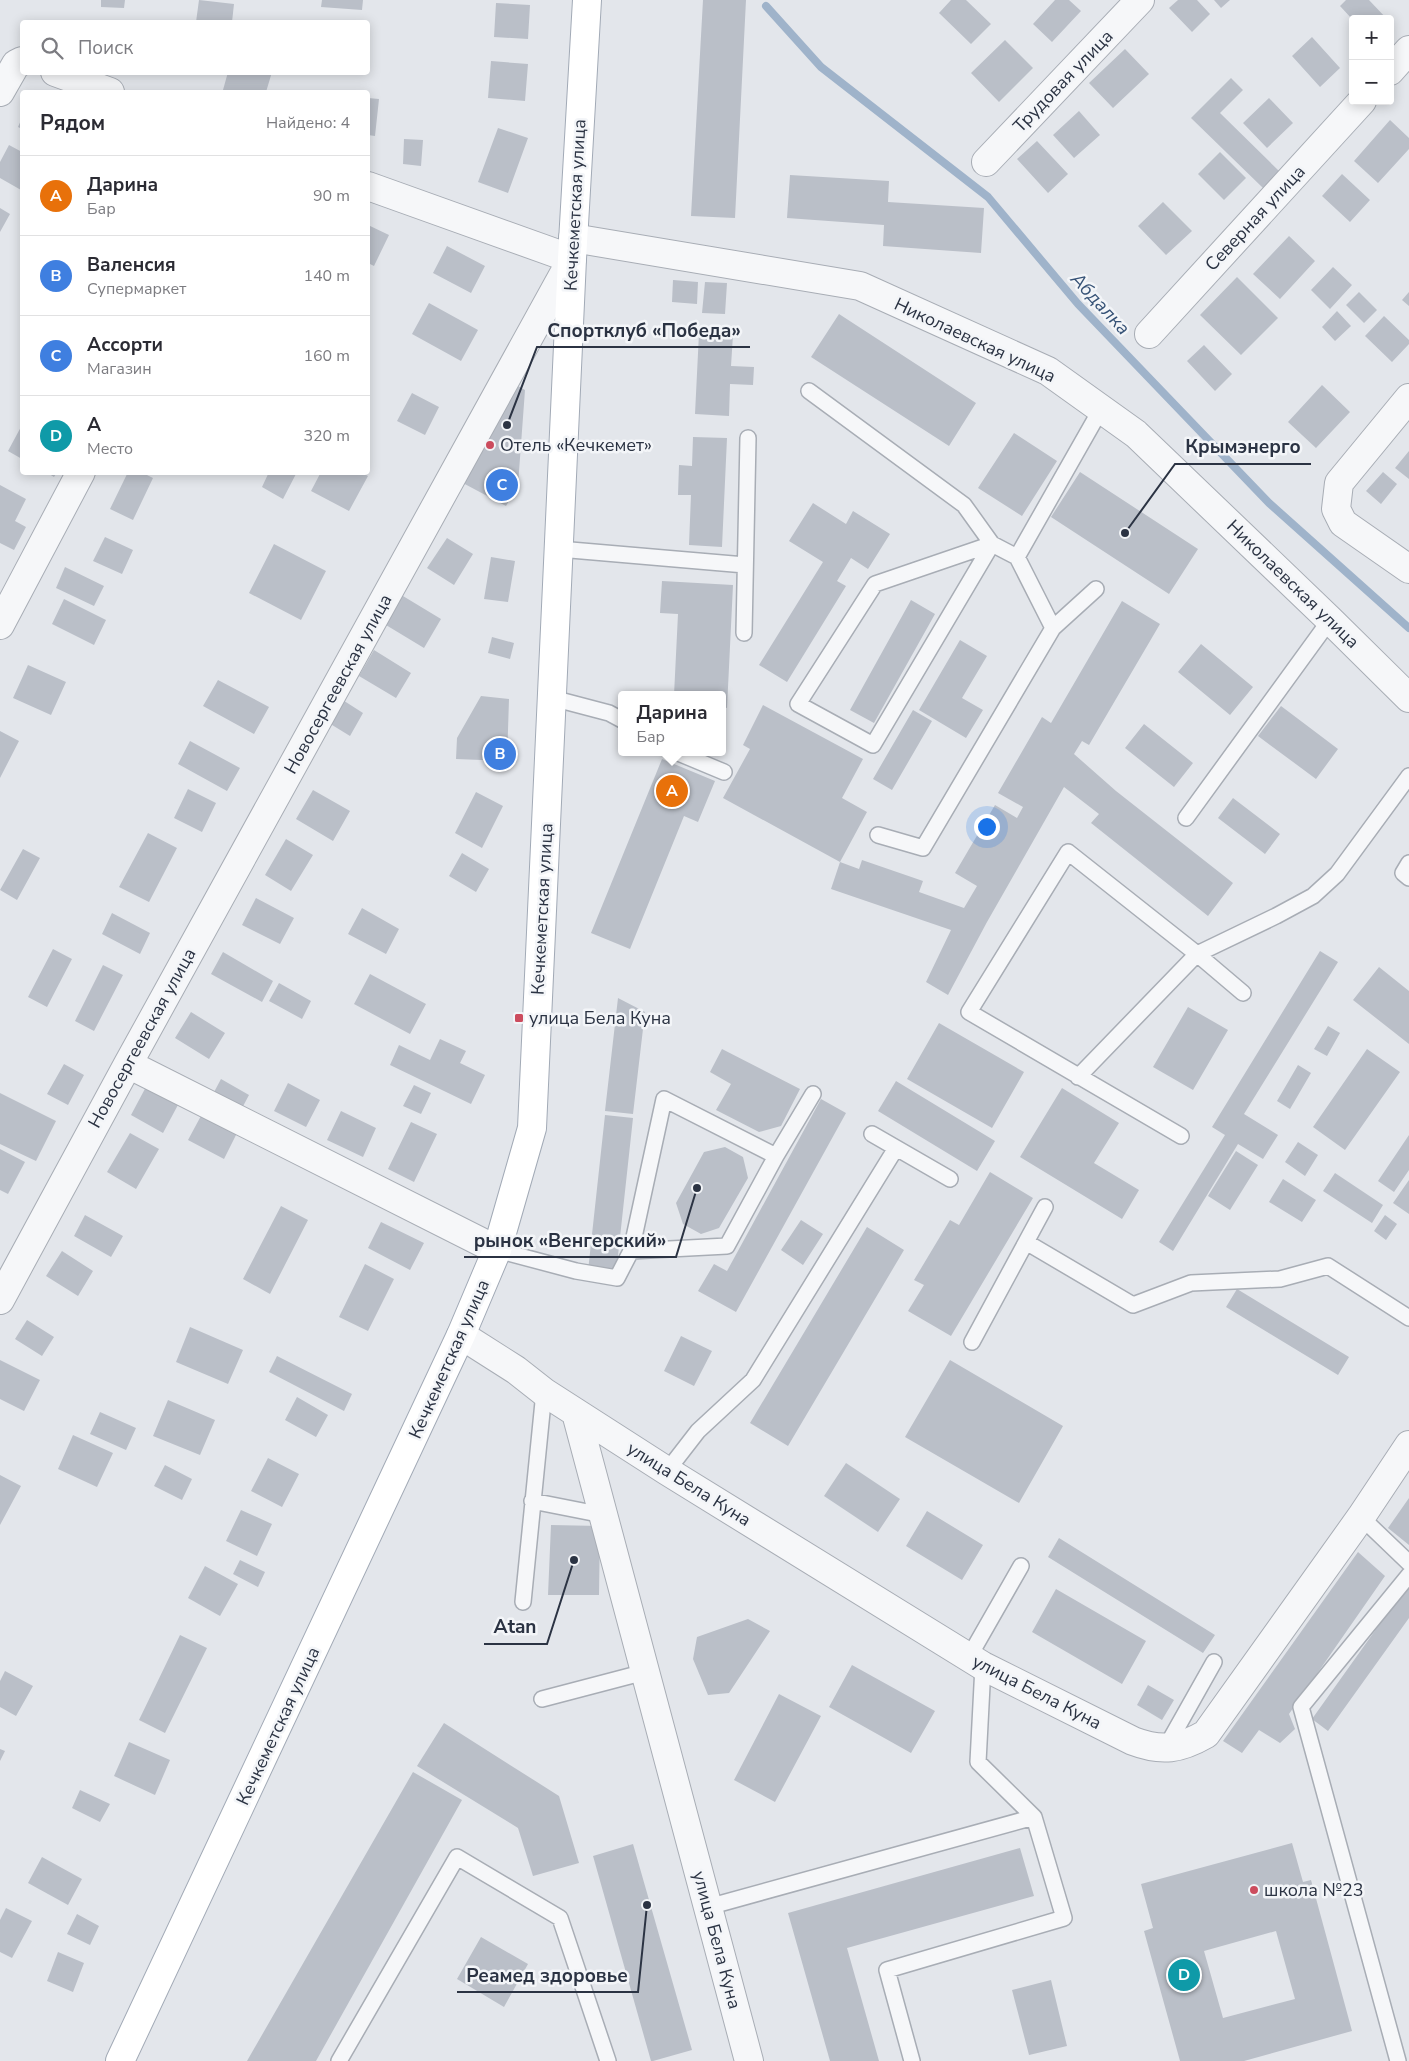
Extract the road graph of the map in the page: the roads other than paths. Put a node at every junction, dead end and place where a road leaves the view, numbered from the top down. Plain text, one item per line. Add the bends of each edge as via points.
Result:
1 (586, 0) edge
2 (1140, 0) edge
3 (1409, 50) edge
4 (19, 63) edge
5 (1394, 66) edge
6 (63, 75) edge
7 (104, 90) edge
8 (0, 92) edge
9 (1358, 105) edge
10 (986, 162) dead end
11 (370, 187) edge
12 (573, 248) junction
13 (1149, 334) dead end
14 (809, 391) dead end
15 (1409, 398) edge
16 (1101, 408) junction
17 (748, 438) dead end
18 (79, 475) edge
19 (992, 544) junction
20 (559, 549) junction
21 (1017, 557) junction
22 (745, 565) junction
23 (1409, 569) edge
24 (1096, 589) dead end
25 (1330, 620) junction
26 (0, 626) edge
27 (1053, 628) junction
28 (744, 633) dead end
29 (552, 698) junction
30 (1409, 698) edge
31 (618, 718) edge
32 (686, 756) edge
33 (724, 772) dead end
34 (1409, 776) edge
35 (1186, 818) dead end
36 (878, 835) dead end
37 (1409, 863) edge
38 (1409, 878) edge
39 (1197, 954) junction
40 (1243, 993) dead end
41 (128, 1064) junction
42 (1078, 1077) junction
43 (813, 1094) dead end
44 (872, 1134) dead end
45 (1181, 1136) dead end
46 (896, 1148) junction
47 (776, 1156) junction
48 (950, 1179) dead end
49 (1045, 1207) dead end
50 (1026, 1242) junction
51 (497, 1250) junction
52 (631, 1251) junction
53 (0, 1300) edge
54 (1409, 1318) edge
55 (461, 1335) junction
56 (972, 1342) dead end
57 (544, 1392) junction
58 (576, 1413) junction
59 (1408, 1445) edge
60 (667, 1470) junction
61 (532, 1501) junction
62 (603, 1515) junction
63 (1361, 1517) junction
64 (1409, 1563) edge
65 (1021, 1566) dead end
66 (1409, 1575) edge
67 (522, 1602) dead end
68 (976, 1662) junction
69 (1214, 1662) dead end
70 (645, 1672) junction
71 (542, 1699) dead end
72 (1165, 1749) junction
73 (1034, 1816) junction
74 (708, 1907) junction
75 (120, 2061) edge
76 (339, 2061) edge
77 (608, 2061) edge
78 (749, 2061) edge
79 (912, 2061) edge
80 (1398, 2061) edge

1 - 12 main road, Кечкеметская улица
2 - 10 street, Трудовая улица
3 - 5 street
4 - 8 street
6 - 7 street
9 - 13 street, Северная улица
11 - 12 street
12 - 16 street, Николаевская улица via 860,286 1048,371
12 - 20 main road, Кечкеметская улица
12 - 41 street, Новосергеевская улица
14 - 19 lane via 964,506
15 - 23 street via 1339,483 1336,509 1343,524
16 - 21 lane
16 - 25 street, Николаевская улица via 1136,434
17 - 22 lane
18 - 26 street
19 - 19 lane via 875,584 798,704 873,745
19 - 21 lane
20 - 22 lane
20 - 29 main road, Кечкеметская улица
21 - 27 lane
22 - 28 lane
24 - 27 lane
25 - 30 street, Николаевская улица
25 - 35 lane
27 - 36 lane via 923,848
29 - 31 lane
29 - 51 main road, Кечкеметская улица via 532,1128
32 - 33 lane
34 - 39 lane via 1337,874 1313,896
37 - 38 lane via 1403,873
39 - 40 lane
39 - 42 lane
39 - 42 lane via 1068,852 969,1012
41 - 51 street
41 - 53 street, Новосергеевская улица
42 - 45 lane
43 - 47 lane
44 - 46 lane
46 - 48 lane
46 - 60 lane via 753,1380 698,1431
47 - 52 lane via 727,1246
47 - 52 lane via 664,1099
49 - 50 lane
50 - 54 lane via 1133,1305 1191,1284 1280,1279 1328,1266
50 - 56 lane
51 - 52 lane via 617,1278
51 - 55 main road, Кечкеметская улица
55 - 57 street, улица Бела Куна
55 - 75 main road, Кечкеметская улица
57 - 58 street, улица Бела Куна
57 - 61 lane
58 - 60 street, улица Бела Куна
58 - 62 street, улица Бела Куна
59 - 63 street, улица Бела Куна
60 - 68 street, улица Бела Куна
61 - 62 lane
61 - 67 lane
62 - 70 street, улица Бела Куна
63 - 64 lane
63 - 72 street, улица Бела Куна via 1206,1734 1189,1744
65 - 68 lane
66 - 80 lane via 1301,1707
68 - 72 street, улица Бела Куна via 1133,1742
68 - 73 lane via 978,1762
69 - 72 lane
70 - 71 lane
70 - 74 street, улица Бела Куна
73 - 74 lane
73 - 79 lane via 1064,1918 887,1970
74 - 78 street, улица Бела Куна
76 - 77 lane via 457,1856 469,1870 560,1918

